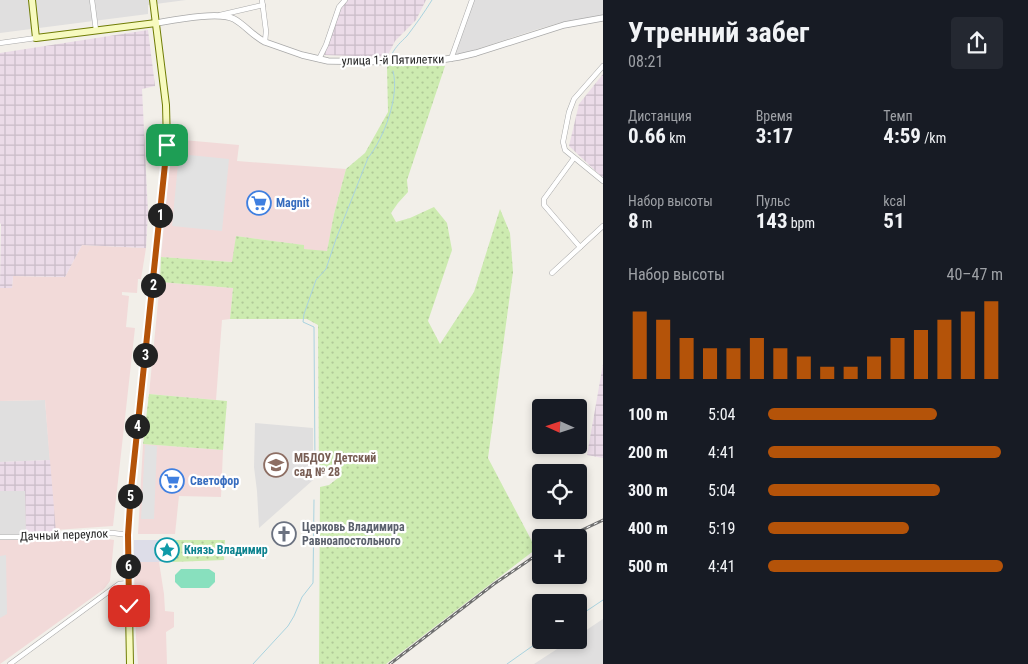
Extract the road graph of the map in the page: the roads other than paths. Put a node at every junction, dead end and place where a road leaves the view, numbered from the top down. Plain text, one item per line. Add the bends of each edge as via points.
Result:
1 (32, 0) edge
2 (92, 0) edge
3 (153, 0) edge
4 (345, 0) edge
5 (472, 0) edge
6 (262, 2) edge
7 (218, 16) junction
8 (603, 18) edge
9 (156, 23) junction
10 (96, 30) junction
11 (36, 38) junction
12 (265, 42) junction
13 (0, 43) edge
14 (319, 59) junction
15 (450, 59) junction
16 (603, 66) edge
17 (574, 158) junction
18 (603, 181) edge
19 (603, 226) edge
20 (580, 247) junction
21 (552, 272) dead end
22 (128, 535) junction
23 (0, 537) edge
24 (128, 584) junction
25 (130, 661) edge
26 (10, 664) edge

1 - 11 main road
2 - 10 street
3 - 9 main road
4 - 14 street via 339,7
5 - 15 street
6 - 7 street, улица 1-й Пятилетки
6 - 12 street
7 - 9 street, улица 1-й Пятилетки
7 - 12 street, улица 1-й Пятилетки via 234,19
8 - 15 street, улица 1-й Пятилетки via 550,28
9 - 10 main road, улица 1-й Пятилетки
9 - 22 main road via 166,104 167,145
10 - 11 main road, улица 1-й Пятилетки
11 - 13 street, улица 1-й Пятилетки
12 - 14 street, улица 1-й Пятилетки
14 - 15 street, улица 1-й Пятилетки via 397,62
16 - 17 street via 574,99 563,142 565,150
17 - 18 street
17 - 20 street via 544,199 544,205
19 - 20 street
20 - 21 street
22 - 23 street, Дачный переулок
22 - 24 main road
24 - 25 main road
24 - 26 street via 119,584

